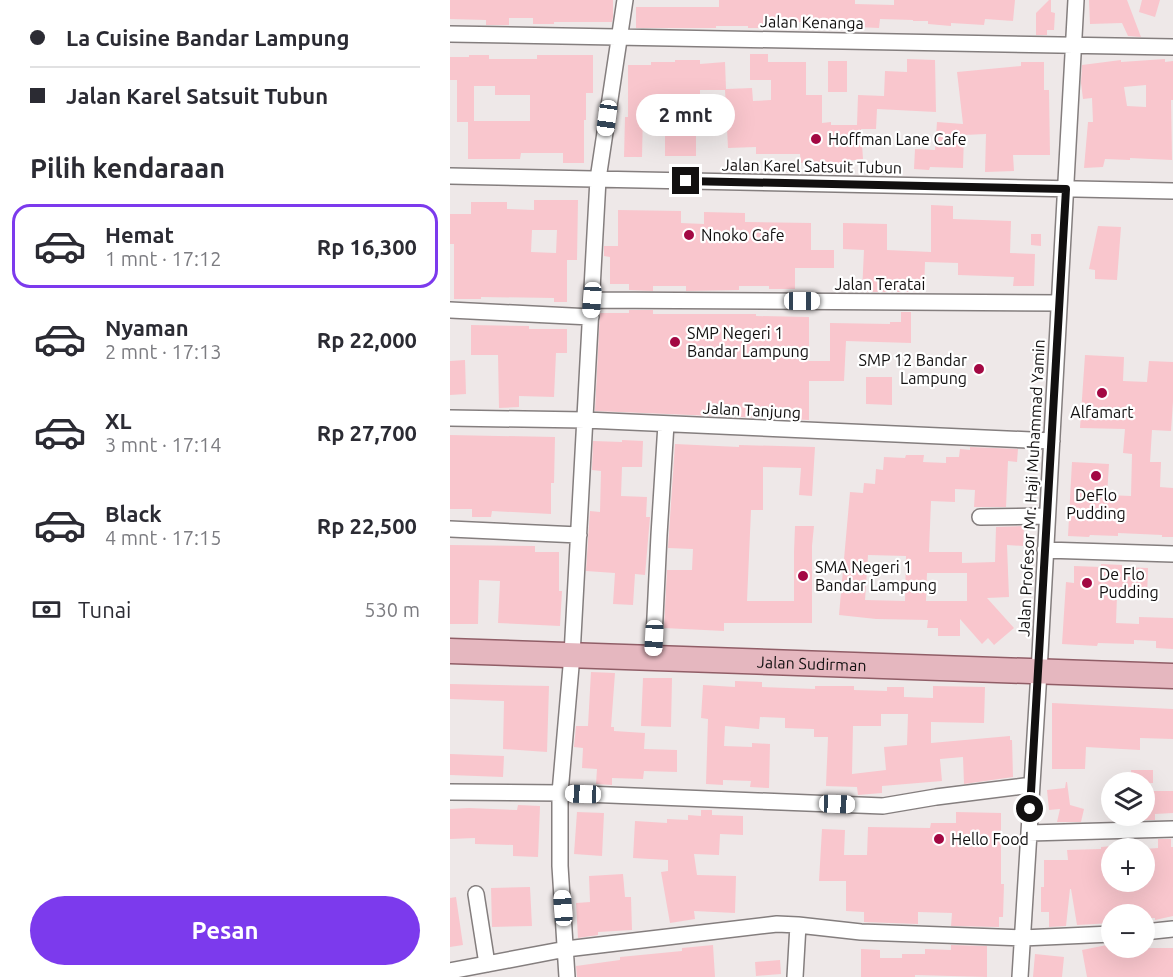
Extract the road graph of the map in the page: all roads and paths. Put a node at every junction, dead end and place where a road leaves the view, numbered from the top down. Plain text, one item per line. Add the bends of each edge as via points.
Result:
1 (625, 0) edge
2 (1076, 0) edge
3 (450, 34) edge
4 (619, 36) junction
5 (1074, 46) junction
6 (1173, 47) edge
7 (450, 176) edge
8 (598, 179) junction
9 (1066, 189) junction
10 (1173, 191) edge
11 (592, 300) junction
12 (1059, 303) junction
13 (450, 310) edge
14 (591, 317) junction
15 (450, 418) edge
16 (585, 420) junction
17 (666, 424) junction
18 (1052, 441) junction
19 (1047, 516) junction
20 (980, 517) dead end
21 (450, 529) edge
22 (579, 535) junction
23 (1045, 550) junction
24 (1173, 554) edge
25 (450, 651) edge
26 (572, 655) junction
27 (653, 658) junction
28 (1039, 672) junction
29 (1173, 676) edge
30 (1032, 786) junction
31 (450, 792) edge
32 (560, 793) junction
33 (1173, 829) edge
34 (1029, 832) junction
35 (476, 894) dead end
36 (798, 925) junction
37 (1173, 929) edge
38 (1155, 931) edge
39 (1101, 934) edge
40 (1022, 938) junction
41 (566, 949) junction
42 (487, 964) junction
43 (450, 971) edge
44 (567, 977) edge
45 (795, 977) edge
46 (1020, 977) edge

1 - 4 street
2 - 5 street, Jalan Profesor Mr. Haji Muhammad Yamin
3 - 4 street, Jalan Kenanga
4 - 5 street, Jalan Kenanga
4 - 8 street
5 - 6 street, Jalan Kenanga
5 - 9 street, Jalan Profesor Mr. Haji Muhammad Yamin
7 - 8 street, Jalan Karel Satsuit Tubun
8 - 9 street, Jalan Karel Satsuit Tubun
8 - 11 street
9 - 10 street, Jalan Karel Satsuit Tubun
9 - 12 street, Jalan Profesor Mr. Haji Muhammad Yamin
11 - 12 street, Jalan Teratai
11 - 14 street
12 - 18 street, Jalan Profesor Mr. Haji Muhammad Yamin
13 - 14 street
14 - 16 street
15 - 16 street, Jalan Tanjung
16 - 17 street, Jalan Tanjung
16 - 22 street
17 - 18 street, Jalan Tanjung
17 - 27 street
18 - 19 street, Jalan Profesor Mr. Haji Muhammad Yamin
19 - 20 street
19 - 23 street, Jalan Profesor Mr. Haji Muhammad Yamin
21 - 22 street
22 - 26 street
23 - 24 street
23 - 28 street, Jalan Profesor Mr. Haji Muhammad Yamin
25 - 26 main road, Jalan Sudirman
26 - 27 main road, Jalan Sudirman
26 - 32 street
27 - 28 main road, Jalan Sudirman
28 - 29 main road, Jalan Sudirman
28 - 30 street, Jalan Profesor Mr. Haji Muhammad Yamin
30 - 32 street via 883,806
30 - 34 street, Jalan Profesor Mr. Haji Muhammad Yamin
31 - 32 street
32 - 41 street
33 - 34 street
34 - 40 street, Jalan Profesor Mr. Haji Muhammad Yamin
35 - 42 street
36 - 40 street via 861,932
36 - 41 street via 759,925
36 - 45 street
37 - 38 street
39 - 40 street
40 - 46 street, Jalan Profesor Mr. Haji Muhammad Yamin
41 - 42 street
41 - 44 street
42 - 43 street

